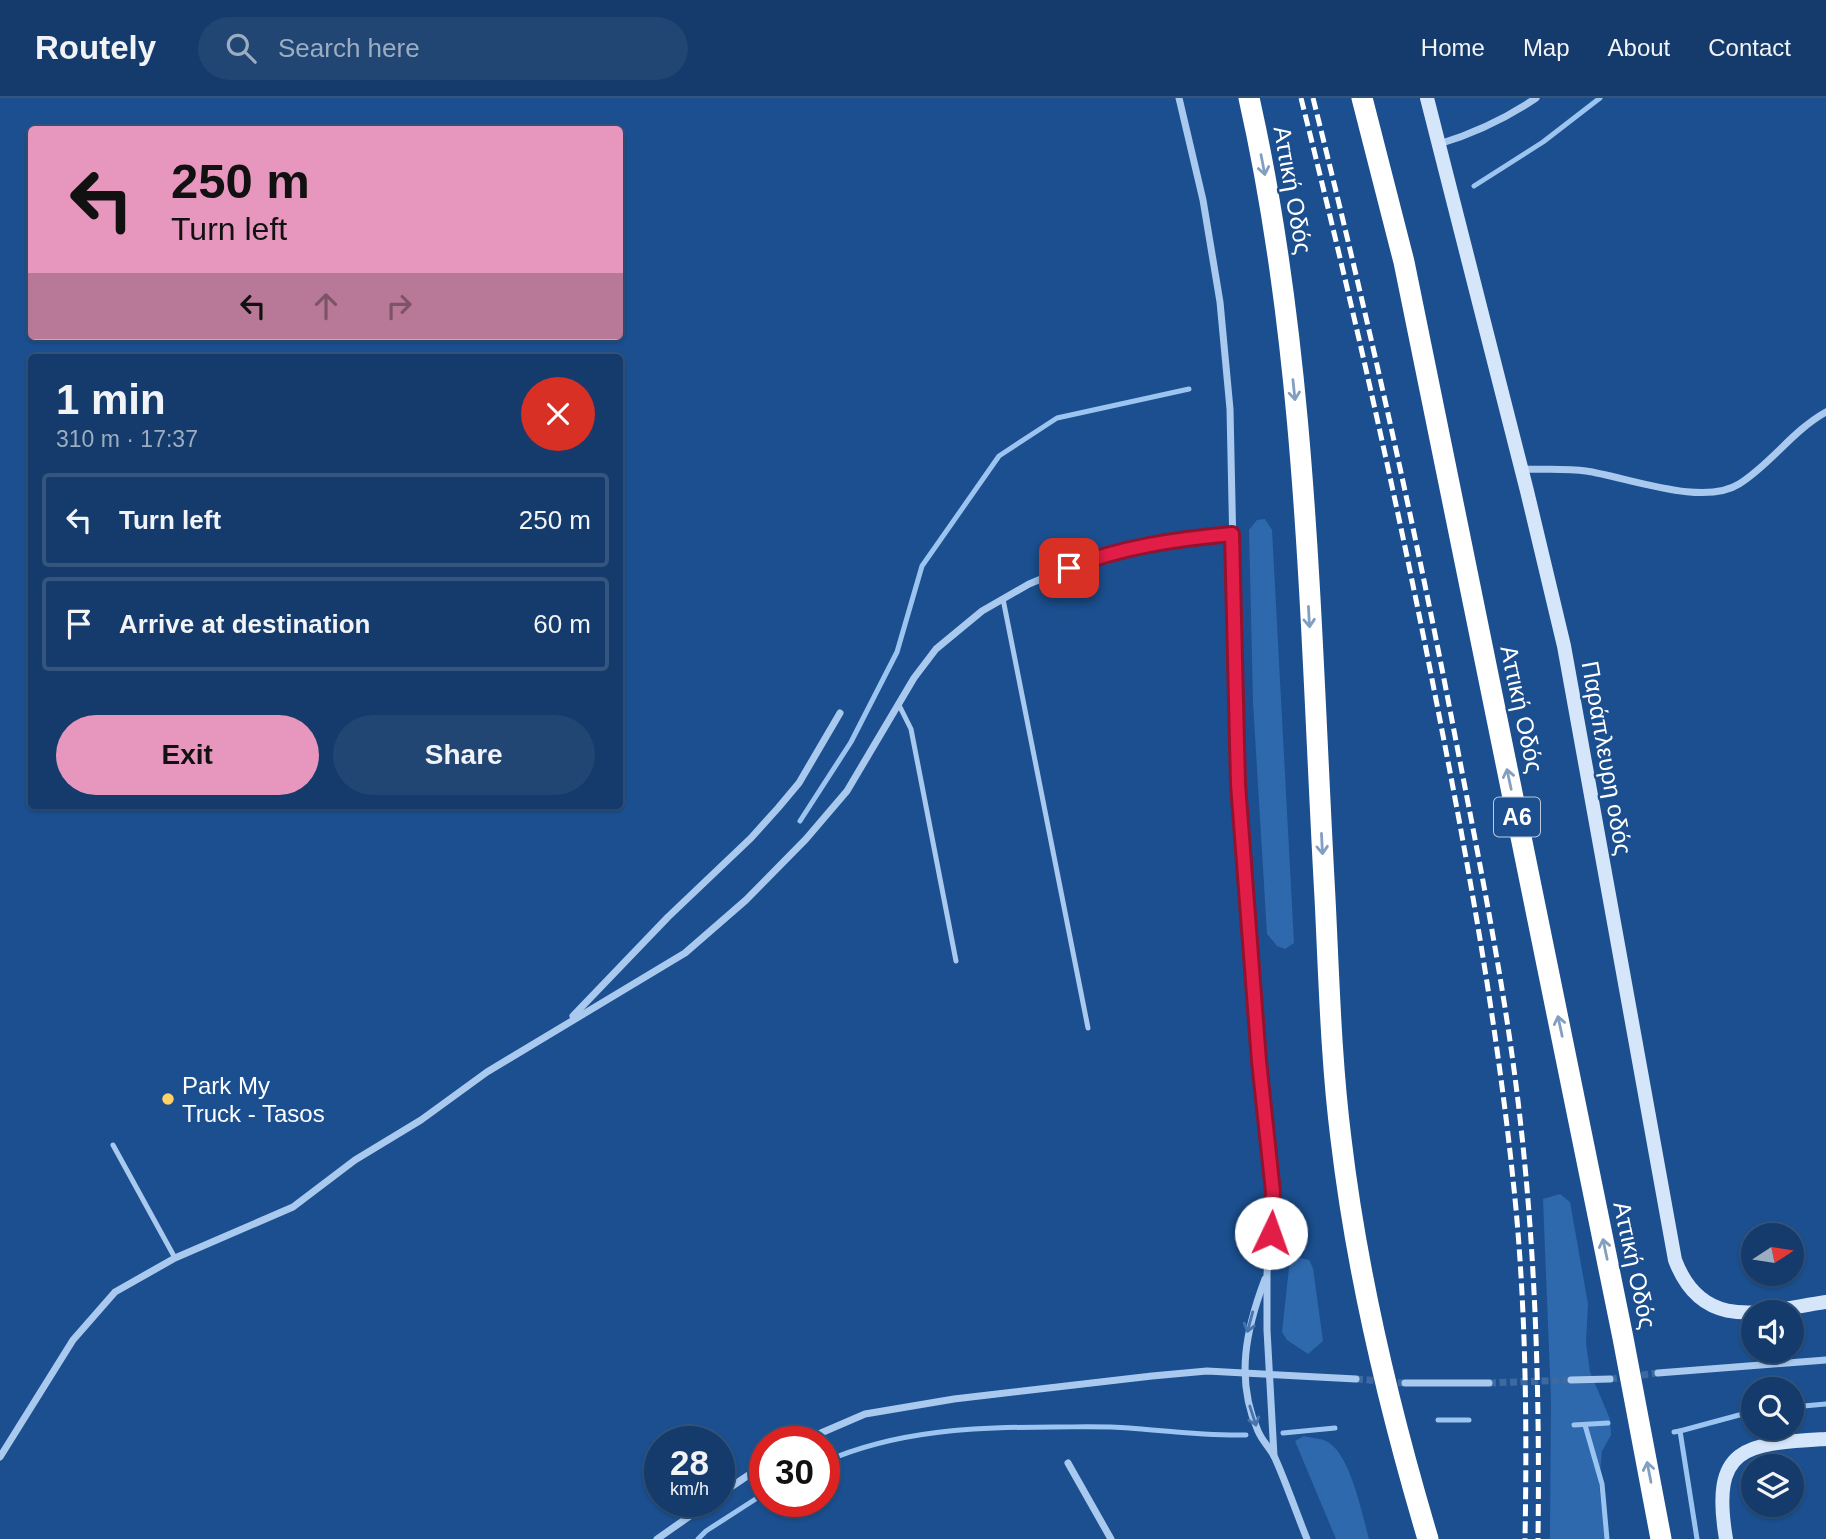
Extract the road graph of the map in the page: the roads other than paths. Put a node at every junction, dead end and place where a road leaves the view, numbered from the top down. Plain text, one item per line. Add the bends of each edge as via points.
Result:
1 (1179, 98) edge
2 (1249, 98) edge
3 (1362, 98) edge
4 (1427, 98) edge
5 (1536, 98) edge
6 (1439, 144) junction
7 (1826, 412) edge
8 (1522, 469) junction
9 (1232, 534) junction
10 (1003, 599) junction
11 (899, 705) junction
12 (839, 713) dead end
13 (956, 961) dead end
14 (568, 1022) junction
15 (1088, 1028) dead end
16 (113, 1145) dead end
17 (174, 1258) junction
18 (1267, 1274) junction
19 (1826, 1302) edge
20 (1826, 1360) edge
21 (1244, 1372) junction
22 (1658, 1373) tunnel mouth
23 (1269, 1374) junction
24 (1356, 1379) tunnel mouth
25 (1610, 1379) tunnel mouth
26 (1571, 1380) tunnel mouth
27 (1489, 1382) tunnel mouth
28 (1405, 1383) tunnel mouth
29 (837, 1426) edge
30 (1826, 1439) edge
31 (1274, 1456) junction
32 (0, 1457) edge
33 (1068, 1464) dead end
34 (689, 1517) edge
35 (657, 1539) edge
36 (1111, 1539) edge
37 (1307, 1539) edge
38 (1428, 1539) edge
39 (1661, 1539) edge
40 (1726, 1539) edge

1 - 9 street via 1220,302 1230,409
2 -> 38 highway, Αττική Οδός via 1277,247 1300,447 1340,1137 1357,1253 1404,1457
39 -> 3 highway, Αττική Οδός / Α6 via 1404,262
4 - 6 street, Παράπλευρη οδός
5 - 6 street via 1509,117
6 - 8 street, Παράπλευρη οδός
7 - 8 street via 1807,422 1737,486 1720,491 1670,490 1582,470
8 - 19 street, Παράπλευρη οδός via 1564,646 1675,1260 1699,1299 1733,1312
9 - 10 street via 1177,540 1089,559
9 - 18 street via 1238,784 1273,1192
10 - 11 street via 936,649
10 - 15 lane
11 - 13 lane via 911,729
11 - 14 street via 847,791 746,900 685,953
12 - 14 street via 799,783 778,808
14 - 17 street via 355,1160 293,1206
16 - 17 lane
17 - 32 street via 115,1292 73,1340
18 -> 21 street via 1246,1337
18 - 23 street
20 - 22 street
21 - 23 street
21 - 29 street via 1152,1376 954,1399 865,1414
21 -> 31 street via 1258,1434
23 - 24 street
23 - 31 street
25 - 26 street
27 - 28 street
30 - 40 street via 1768,1443 1745,1451 1734,1461 1721,1501
31 - 37 street
33 - 36 street
34 - 35 street

